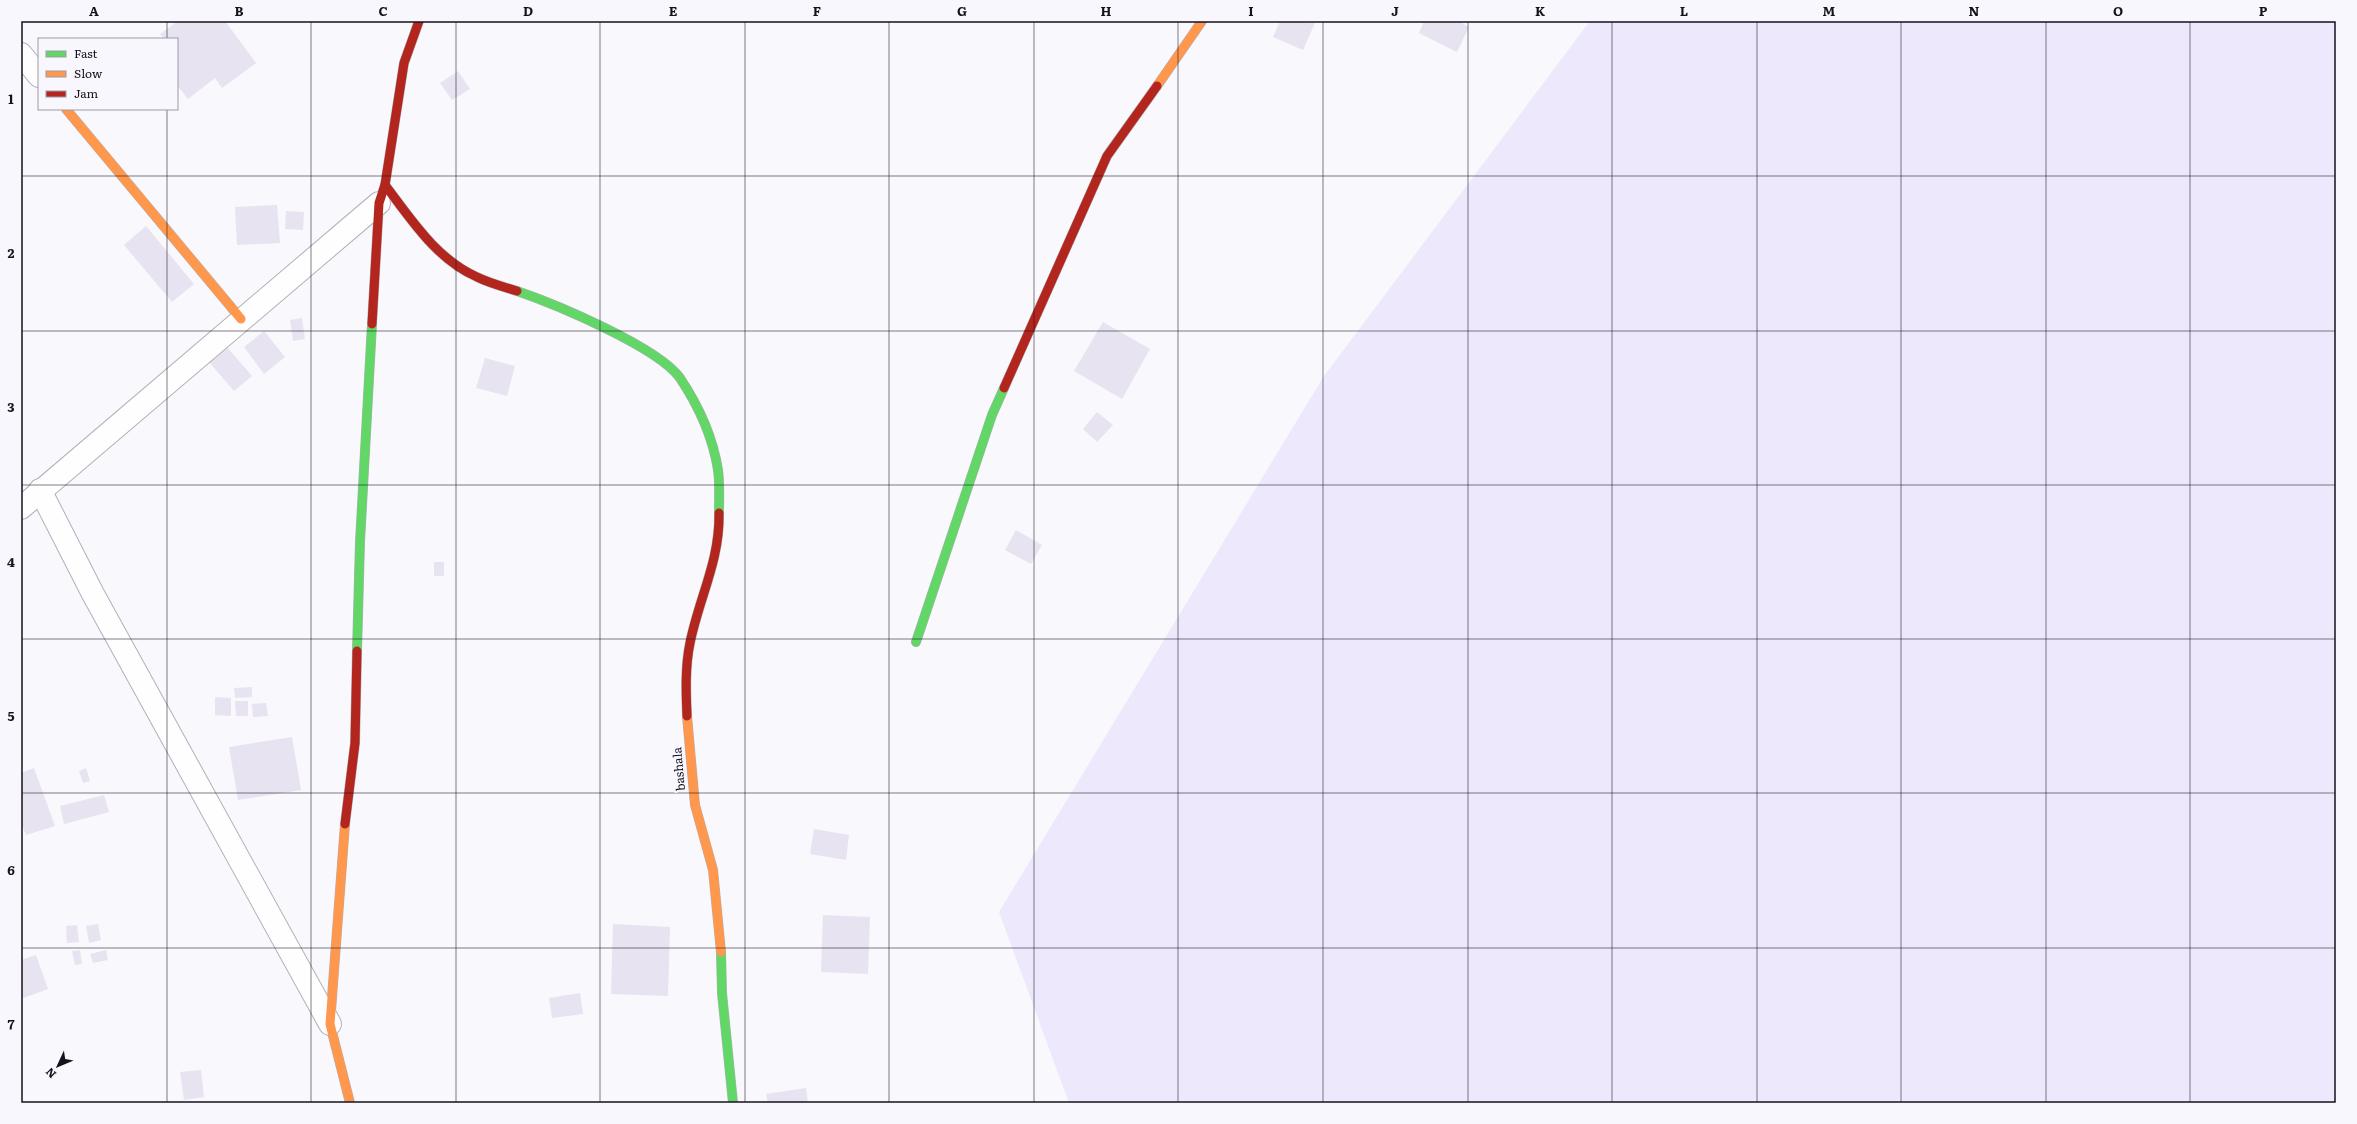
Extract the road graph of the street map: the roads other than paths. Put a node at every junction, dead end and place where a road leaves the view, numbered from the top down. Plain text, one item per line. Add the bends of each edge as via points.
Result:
1 (419, 21) edge
2 (1202, 21) edge
3 (21, 54) edge
4 (38, 75) edge
5 (67, 110) edge
6 (382, 194) junction
7 (241, 319) junction
8 (40, 490) junction
9 (21, 508) edge
10 (916, 642) dead end
11 (330, 1024) junction
12 (350, 1103) edge
13 (733, 1103) edge

1 - 6 street via 404,63
2 - 10 street via 1107,156 992,415
3 - 4 street
5 - 7 street
6 - 7 street
6 - 11 street via 360,542 355,743 346,810
6 - 13 street, bashala via 447,259 476,277 525,294 651,352 679,377 710,435 718,471 720,521 713,568 690,643 686,686 689,754 695,805 713,870
7 - 8 street
8 - 9 street
8 - 11 street via 93,594
11 - 12 street

